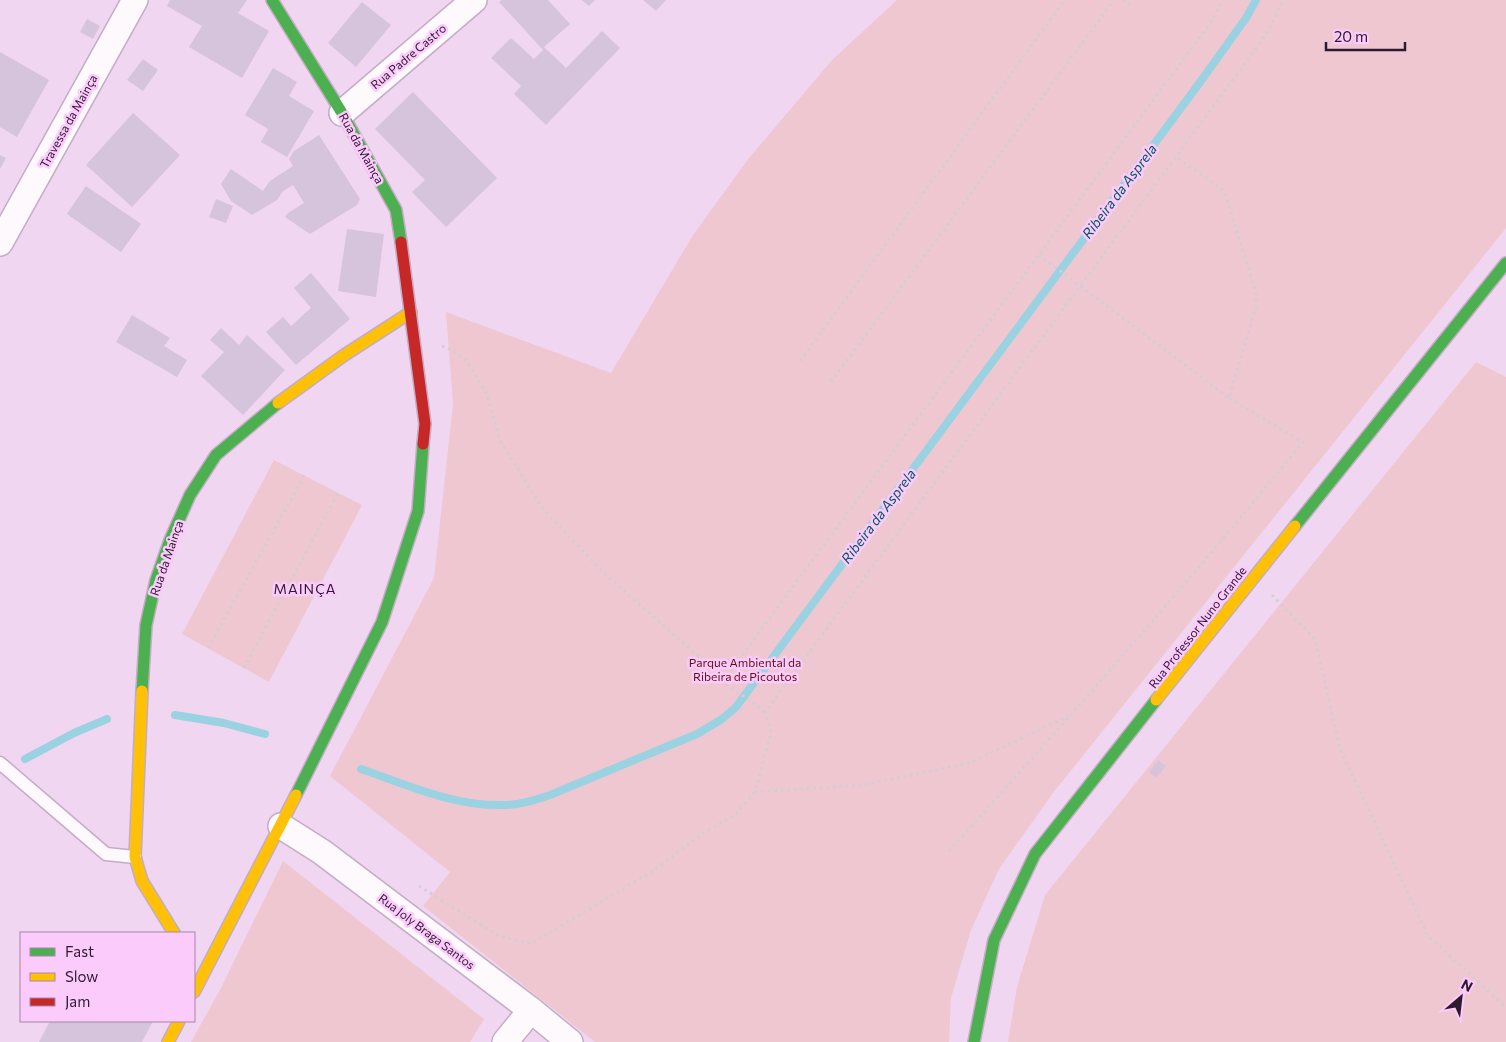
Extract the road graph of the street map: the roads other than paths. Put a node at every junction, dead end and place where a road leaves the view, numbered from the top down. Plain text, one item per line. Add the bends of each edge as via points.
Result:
1 (136, 0) edge
2 (272, 0) edge
3 (474, 0) edge
4 (342, 113) junction
5 (0, 243) edge
6 (1506, 263) edge
7 (411, 312) junction
8 (0, 764) edge
9 (281, 826) junction
10 (135, 857) junction
11 (173, 932) edge
12 (200, 962) edge
13 (195, 987) edge
14 (530, 1010) junction
15 (178, 1022) edge
16 (168, 1042) edge
17 (505, 1042) edge
18 (570, 1042) edge
19 (974, 1042) edge

1 - 5 street, Travessa da Mainça
2 - 4 street, Rua da Mainça
3 - 4 street, Rua Padre Castro
4 - 7 street, Rua da Mainça via 396,210
6 - 19 street, Rua Professor Nuno Grande via 1035,854 994,940
7 - 9 street, Rua da Mainça via 425,424 418,511 382,622
7 - 10 street, Rua da Mainça via 276,405 216,455 190,495 156,580 146,626
8 - 10 lane via 106,854
9 - 12 street, Rua da Mainça
9 - 14 street, Rua Joly Braga Santos via 322,852
10 - 11 street, Rua da Mainça via 142,881
12 - 13 street, Rua da Mainça
14 - 17 street
14 - 18 street, Rua Joly Braga Santos
15 - 16 street

